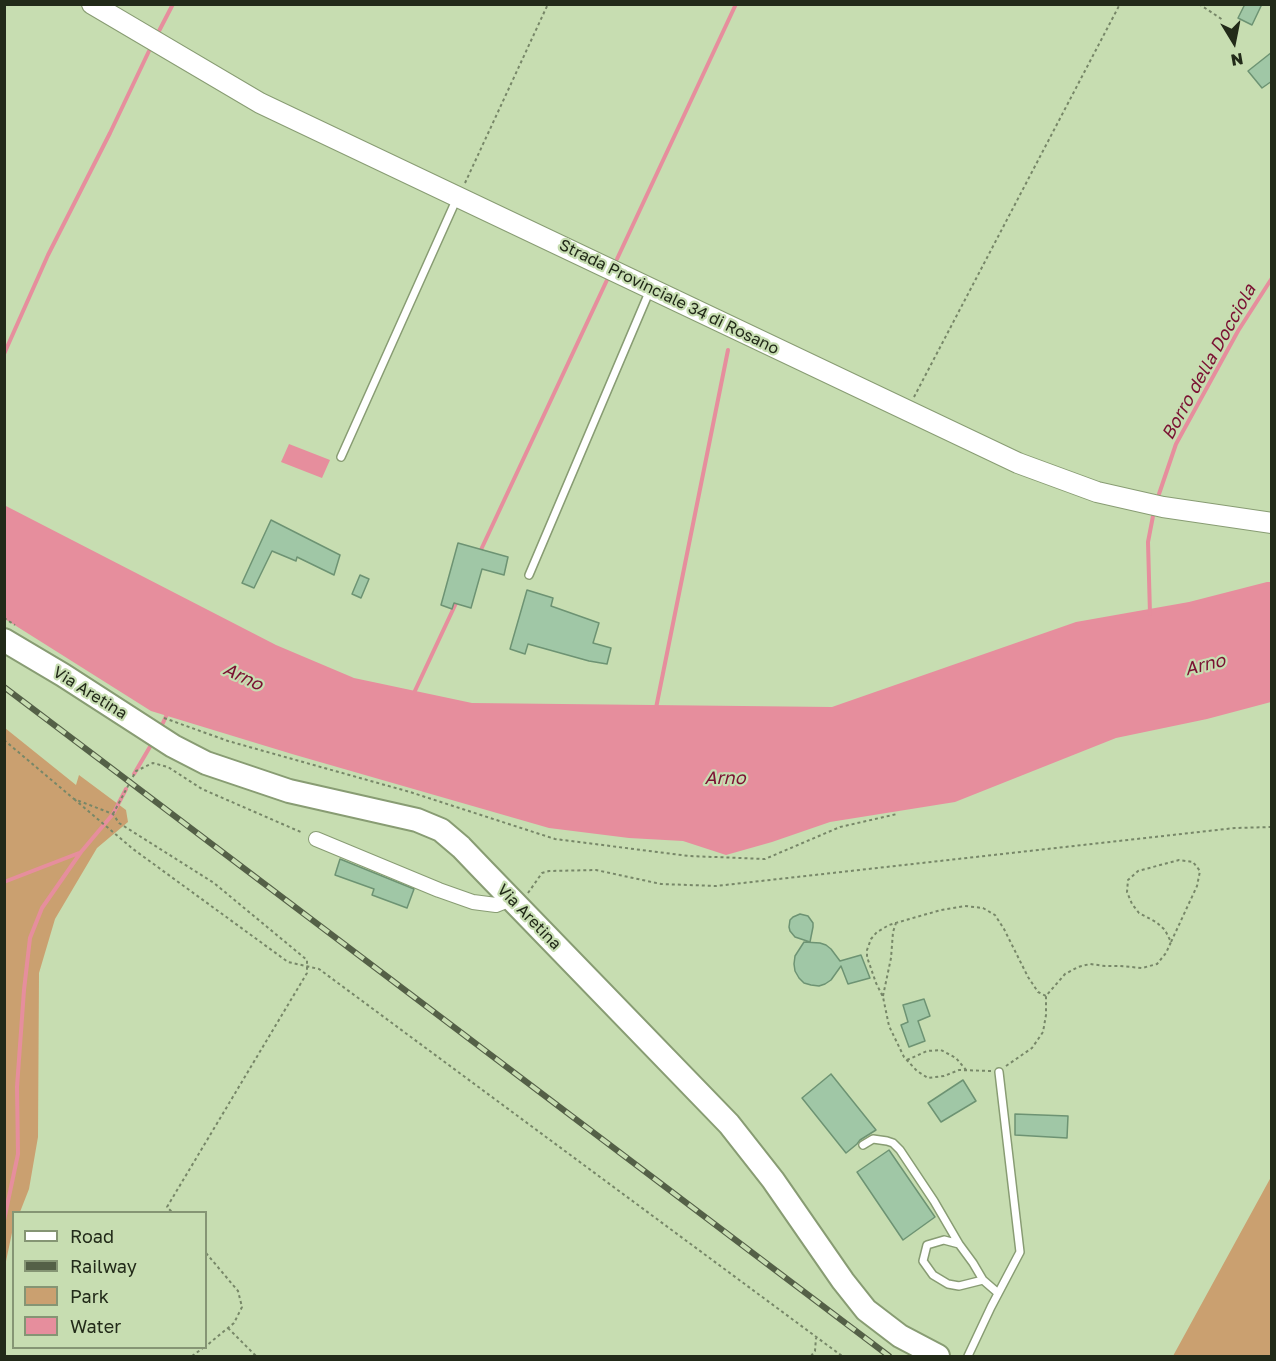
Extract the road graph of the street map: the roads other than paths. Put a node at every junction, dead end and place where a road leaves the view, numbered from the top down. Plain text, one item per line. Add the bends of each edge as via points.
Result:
1 (85, 4) edge
2 (92, 4) edge
3 (113, 17) junction
4 (458, 196) junction
5 (651, 288) junction
6 (341, 457) dead end
7 (1272, 523) edge
8 (529, 575) dead end
9 (4, 640) edge
10 (316, 839) road end
11 (511, 898) junction
12 (999, 1071) road end
13 (863, 1145) dead end
14 (959, 1244) junction
15 (983, 1280) junction
16 (998, 1293) junction
17 (938, 1356) edge
18 (968, 1356) edge

1 - 3 street
2 - 3 main road, Strada Provinciale 34 di Rosano
3 - 4 main road, Strada Provinciale 34 di Rosano via 260,103
4 - 5 main road, Strada Provinciale 34 di Rosano
4 - 6 lane
5 - 7 main road, Strada Provinciale 34 di Rosano via 1018,463 1096,492 1163,507
5 - 8 lane
9 - 11 main road, Via Aretina via 206,763 289,791 417,820 441,830
10 - 11 street via 473,902 496,905
11 - 17 main road, Via Aretina via 729,1124 867,1310 900,1336
12 - 16 lane via 1020,1252
13 - 14 lane via 873,1139 887,1140 900,1150
14 - 15 lane
14 - 15 lane via 944,1240 927,1245 923,1261 933,1275 948,1284 959,1286
15 - 16 lane
16 - 18 lane

